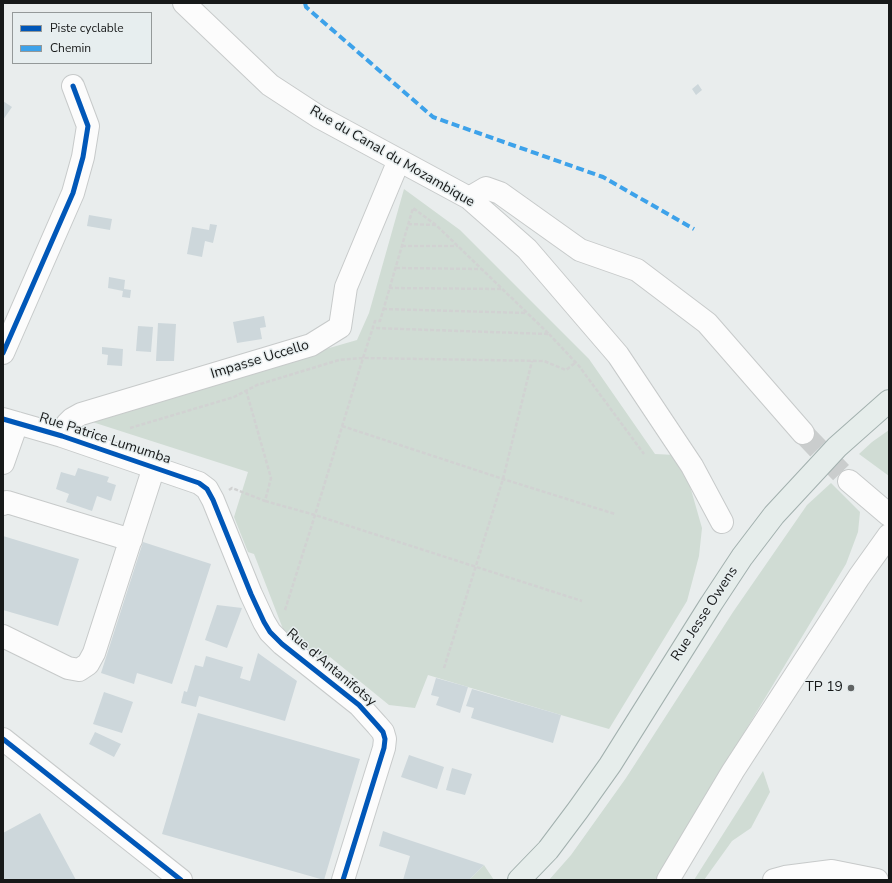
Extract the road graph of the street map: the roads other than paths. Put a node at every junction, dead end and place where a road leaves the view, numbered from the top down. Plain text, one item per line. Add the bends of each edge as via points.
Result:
1 (184, 3) edge
2 (74, 86) dead end
3 (399, 160) junction
4 (469, 198) junction
5 (3, 353) edge
6 (889, 401) edge
7 (10, 421) edge
8 (803, 433) tunnel mouth
9 (62, 436) junction
10 (3, 463) edge
11 (154, 467) junction
12 (849, 481) tunnel mouth
13 (198, 483) joint
14 (3, 504) edge
15 (889, 515) edge
16 (722, 522) dead end
17 (889, 535) edge
18 (131, 540) junction
19 (3, 636) edge
20 (3, 739) edge
21 (181, 880) edge
22 (343, 880) edge
23 (518, 880) edge
24 (668, 880) edge
25 (774, 880) edge
26 (878, 880) edge

1 - 3 street, Rue du Canal du Mozambique via 270,85 319,117
2 - 5 street via 88,126 83,157 73,193
3 - 4 street, Rue du Canal du Mozambique
3 - 9 street, Impasse Uccello via 346,287 340,327 311,345 81,414 67,424
4 - 8 street via 486,188 500,193 580,250 637,270 707,323
4 - 16 street, Rue du Canal du Mozambique via 527,249 618,355 692,466
6 - 23 main road, Rue Jesse Owens via 837,447 774,515 711,604 610,765 548,850
7 - 9 street, Rue Patrice Lumumba
7 - 10 street
9 - 11 street, Rue Patrice Lumumba
11 - 13 street, Rue Patrice Lumumba
11 - 18 street
12 - 15 street
13 - 22 street, Rue d'Antanifotsy via 207,489 214,500 251,594 270,632 359,705 383,732 384,748
14 - 18 street via 7,502
17 - 24 street via 733,771
18 - 19 street via 94,653 88,664 79,670 68,668
20 - 21 street
25 - 26 street via 785,876 832,872

